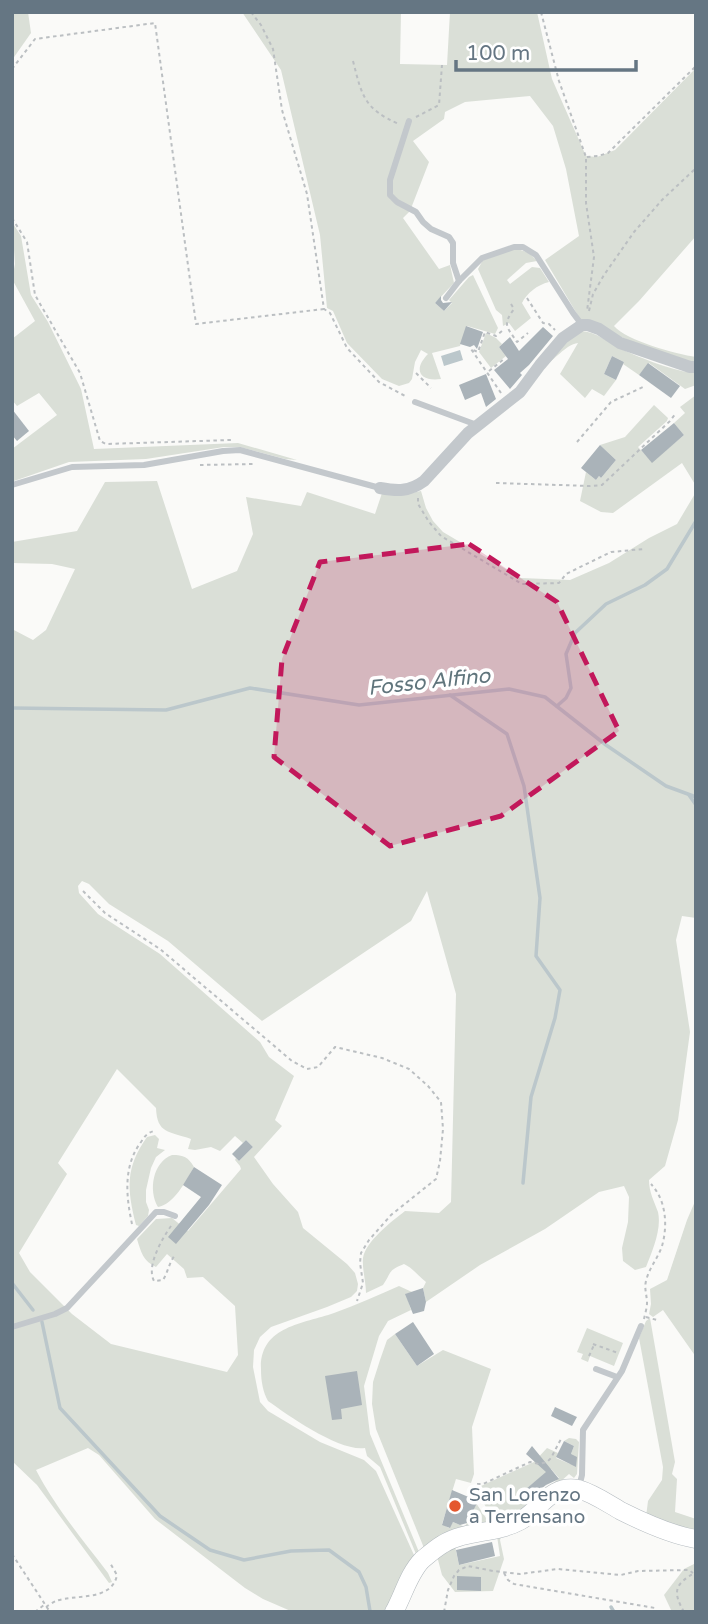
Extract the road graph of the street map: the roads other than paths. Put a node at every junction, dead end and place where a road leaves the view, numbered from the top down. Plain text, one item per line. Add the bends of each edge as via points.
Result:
1 (408, 124) road end
2 (458, 281) junction
3 (446, 298) dead end
4 (584, 322) junction
5 (696, 367) edge
6 (415, 402) road end
7 (477, 425) junction
8 (12, 485) edge
9 (380, 488) joint
10 (175, 1216) road end
11 (641, 1326) road end
12 (12, 1327) edge
13 (596, 1369) dead end
14 (617, 1377) junction
15 (575, 1489) junction
16 (696, 1539) edge
17 (394, 1612) edge

1 - 2 lane via 390,180 390,195 416,212 431,229 449,237
2 - 3 lane
2 - 4 lane via 482,258 523,247 536,255 573,313
4 - 5 street via 620,343
4 - 7 street via 563,338 520,392
6 - 7 lane
7 - 9 street via 416,486 395,491
8 - 9 lane via 72,467 144,465 240,450
10 - 12 lane via 156,1212 67,1308
11 - 14 lane
13 - 14 lane
14 - 15 lane via 583,1430 582,1475
15 - 16 street via 632,1517
15 - 17 street via 553,1493 516,1523 443,1544 419,1564

